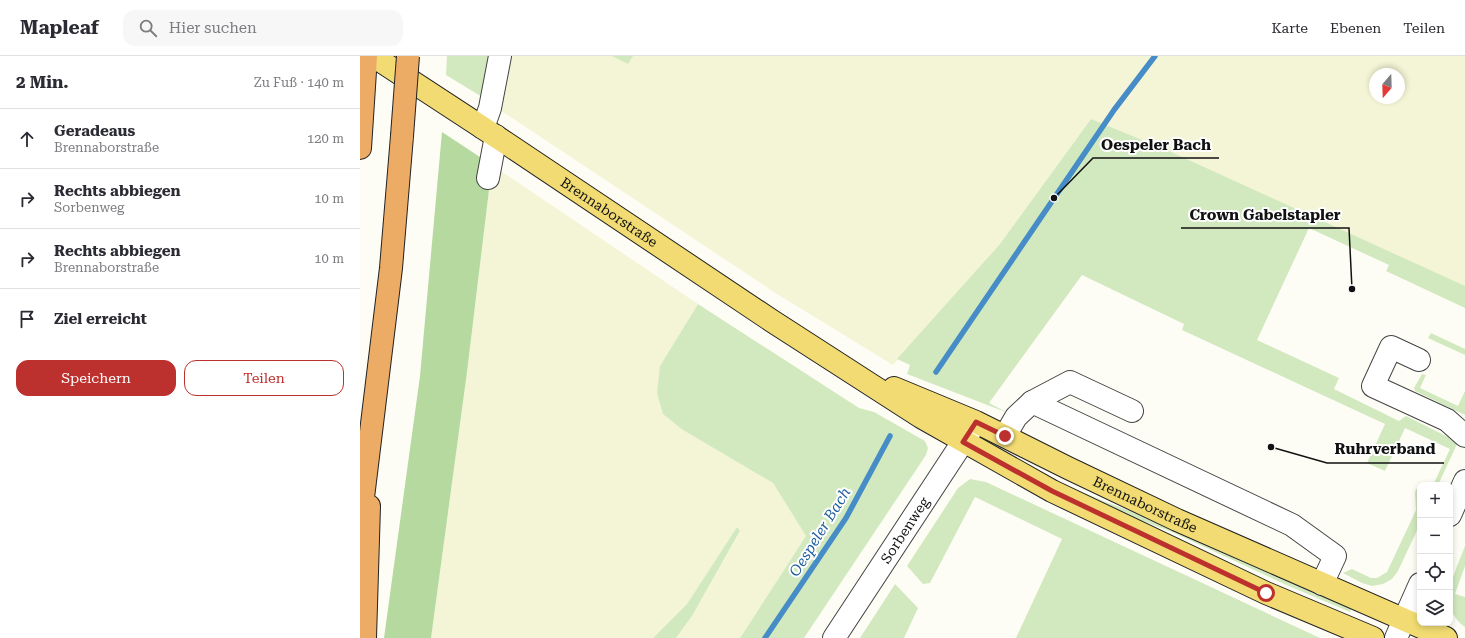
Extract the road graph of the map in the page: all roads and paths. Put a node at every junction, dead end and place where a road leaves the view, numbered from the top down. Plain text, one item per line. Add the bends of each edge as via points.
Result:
1 (366, 56) edge
2 (372, 56) edge
3 (408, 56) edge
4 (500, 56) edge
5 (490, 132) junction
6 (360, 148) edge
7 (488, 178) dead end
8 (1419, 360) dead end
9 (845, 368) junction
10 (1032, 402) junction
11 (1132, 411) dead end
12 (976, 422) junction
13 (1005, 436) junction
14 (1465, 436) edge
15 (963, 442) junction
16 (370, 451) junction
17 (1465, 481) edge
18 (1453, 508) edge
19 (360, 522) edge
20 (1322, 584) junction
21 (1417, 590) edge
22 (1400, 629) edge
23 (365, 638) edge
24 (834, 638) edge
25 (1373, 638) edge
26 (1446, 638) edge

1 - 6 highway
2 - 5 main road, Brennaborstraße
3 - 16 highway, bridge via 391,268
4 - 5 street via 490,108
5 - 7 street
5 - 9 main road, Brennaborstraße
8 - 14 street via 1391,347 1373,386 1447,420
9 - 12 main road, Brennaborstraße
9 - 15 main road, Brennaborstraße
10 - 11 street via 1070,382
10 - 13 street via 1016,417
10 - 20 street via 1292,525 1335,556
12 - 13 main road, Brennaborstraße
12 - 15 street, Sorbenweg
13 - 20 main road, Brennaborstraße via 1170,517
15 - 24 street, Sorbenweg
15 - 25 main road, Brennaborstraße via 1052,491 1266,593
16 - 19 highway
16 - 23 highway
17 - 18 street
20 - 22 main road, Brennaborstraße
21 - 22 street
22 - 26 main road, Brennaborstraße

